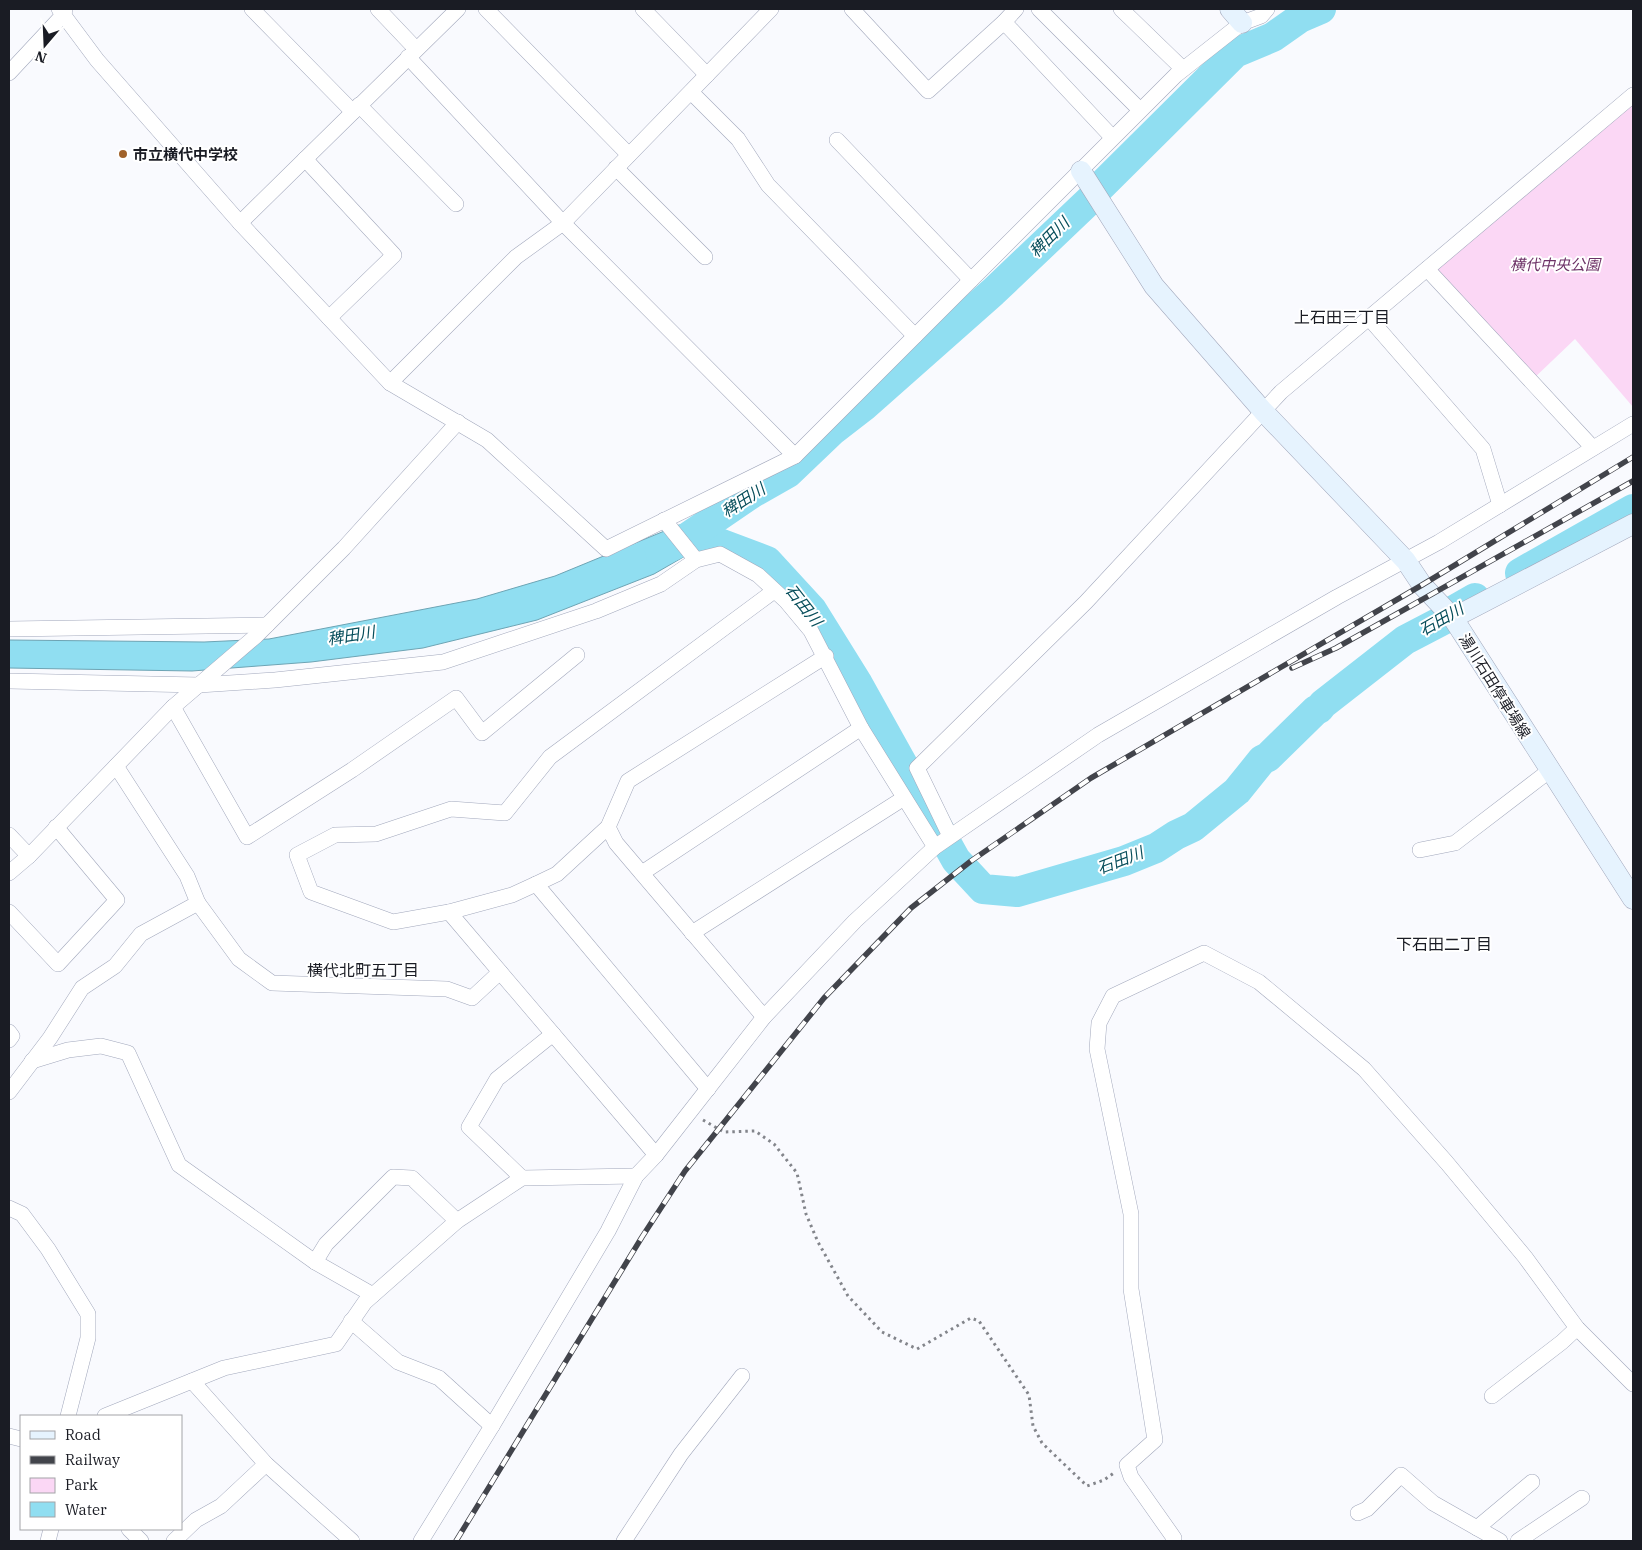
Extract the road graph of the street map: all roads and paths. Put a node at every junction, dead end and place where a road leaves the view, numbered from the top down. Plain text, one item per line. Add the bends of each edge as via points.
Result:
1 (252, 9) edge
2 (378, 9) edge
3 (458, 9) edge
4 (486, 9) edge
5 (643, 9) edge
6 (771, 9) edge
7 (852, 9) edge
8 (1016, 9) edge
9 (1039, 9) edge
10 (1121, 9) edge
11 (1267, 9) edge
12 (63, 10) edge
13 (1236, 16) edge
14 (1004, 22) junction
15 (412, 52) junction
16 (1183, 69) junction
17 (9, 73) edge
18 (707, 75) junction
19 (691, 92) junction
20 (1633, 95) edge
21 (356, 108) junction
22 (1140, 110) junction
23 (1112, 136) junction
24 (837, 140) dead end
25 (629, 155) junction
26 (305, 159) junction
27 (616, 168) junction
28 (1081, 171) junction
29 (456, 204) dead end
30 (240, 223) junction
31 (563, 223) junction
32 (705, 257) dead end
33 (1427, 269) junction
34 (971, 280) junction
35 (329, 318) junction
36 (1369, 318) junction
37 (915, 336) junction
38 (390, 383) junction
39 (1263, 411) junction
40 (458, 422) junction
41 (1633, 424) edge
42 (1593, 448) junction
43 (794, 456) junction
44 (1500, 505) junction
45 (664, 520) junction
46 (1633, 524) edge
47 (696, 560) junction
48 (1406, 562) junction
49 (774, 591) junction
50 (1453, 618) junction
51 (267, 625) junction
52 (9, 629) edge
53 (577, 655) dead end
54 (826, 656) junction
55 (9, 681) edge
56 (203, 682) junction
57 (173, 706) junction
58 (861, 728) junction
59 (116, 766) junction
60 (1549, 771) junction
61 (904, 798) junction
62 (56, 827) junction
63 (608, 827) junction
64 (9, 835) edge
65 (950, 836) junction
66 (935, 847) junction
67 (1420, 850) dead end
68 (29, 856) junction
69 (9, 873) edge
70 (642, 873) junction
71 (536, 884) junction
72 (1633, 899) edge
73 (198, 903) junction
74 (9, 912) edge
75 (449, 912) junction
76 (692, 933) junction
77 (500, 972) junction
78 (764, 1017) junction
79 (9, 1032) edge
80 (553, 1034) junction
81 (9, 1040) edge
82 (32, 1061) junction
83 (708, 1089) junction
84 (9, 1092) edge
85 (689, 1112) junction
86 (656, 1155) junction
87 (636, 1176) junction
88 (522, 1178) junction
89 (9, 1208) edge
90 (456, 1221) junction
91 (315, 1262) junction
92 (373, 1295) junction
93 (352, 1321) junction
94 (1577, 1328) junction
95 (742, 1376) dead end
96 (192, 1381) junction
97 (1633, 1384) edge
98 (1492, 1396) dead end
99 (68, 1415) edge
100 (107, 1415) edge
101 (492, 1426) junction
102 (266, 1464) junction
103 (1127, 1465) junction
104 (1532, 1482) dead end
105 (1582, 1498) dead end
106 (1358, 1513) dead end
107 (1477, 1528) junction
108 (129, 1530) edge
109 (141, 1541) edge
110 (174, 1541) edge
111 (352, 1541) edge
112 (421, 1541) edge
113 (624, 1541) edge
114 (1173, 1541) edge
115 (1500, 1541) edge
116 (1518, 1541) edge

1 - 21 street
2 - 15 street
3 - 15 street
4 - 25 street
5 - 18 street
6 - 18 street
7 - 14 street via 928,91
8 - 14 street
9 - 22 street
10 - 16 street
11 - 13 street via 1261,16
12 - 17 street
12 - 30 street via 97,60
13 - 16 street
14 - 23 street
15 - 21 street
15 - 31 street
16 - 22 street
18 - 19 street
19 - 25 street
19 - 37 street via 738,139 768,185
20 - 33 street
21 - 26 street
21 - 29 street
22 - 23 street
23 - 28 street
24 - 34 street
25 - 27 street
26 - 30 street
26 - 35 street via 394,255
27 - 31 street
27 - 32 street
28 - 34 street
28 - 39 street via 1154,286
30 - 35 street
31 - 38 street via 516,257
31 - 43 street
33 - 36 street
33 - 42 street
34 - 37 street
35 - 38 street
36 - 39 street
36 - 44 street via 1483,449
37 - 43 street
38 - 40 street
39 - 48 street
39 - 65 street via 1086,602 916,768
40 - 45 street via 487,440 606,549
40 - 51 street via 344,548
41 - 42 street
42 - 44 street
43 - 45 street
44 - 48 street
45 - 47 street
46 - 50 street, 湯川石田停車場線
47 - 49 street via 720,554 758,575
47 - 56 street via 661,584 596,611 443,662 275,680
48 - 50 street via 1422,585
48 - 65 street via 1337,597 1098,735
49 - 54 street via 812,631
49 - 75 street via 550,757 504,813 451,809 376,834 335,835 297,855 311,892 393,922
50 - 60 street, 湯川石田停車場線
51 - 52 street
51 - 56 street
53 - 57 street via 482,733 456,698 247,837
54 - 58 street
54 - 63 street via 628,781
55 - 56 street
56 - 57 street
57 - 59 street
58 - 61 street
58 - 70 street
59 - 62 street
59 - 73 street via 186,876
60 - 67 street via 1455,843
60 - 72 street, 湯川石田停車場線
61 - 66 street
61 - 76 street
62 - 68 street
62 - 74 street via 117,900 58,964
63 - 70 street via 616,843
63 - 71 street via 557,874
64 - 68 street
65 - 66 street
66 - 78 street via 855,921
68 - 69 street
70 - 76 street
71 - 75 street via 512,895
71 - 83 street
73 - 77 street via 239,958 272,983 448,989 472,998
73 - 82 street via 141,934 115,966 82,988
75 - 77 street
76 - 78 street
77 - 80 street
78 - 83 street
79 - 81 street via 12,1036
80 - 86 street
80 - 88 street via 497,1079 469,1127
82 - 84 street
82 - 91 street via 68,1050 101,1046 128,1053 179,1165
83 - 85 street
85 - 86 street
85 - 103 path via 724,1132 755,1131 774,1144 798,1173 806,1214 848,1296 882,1332 917,1349 971,1318 979,1322 1029,1395 1033,1426 1042,1444 1075,1476 1087,1486 1104,1480
86 - 87 street
87 - 88 street
87 - 101 street via 608,1231
88 - 90 street
89 - 99 street via 22,1214 88,1314 88,1338
90 - 91 street via 412,1178 394,1177 326,1244
90 - 92 street
91 - 92 street
92 - 93 street
93 - 96 street via 336,1344 224,1368
93 - 101 street via 398,1362 439,1378
94 - 97 street
94 - 98 street
94 - 103 street via 1525,1257 1364,1069 1259,982 1204,953 1113,996 1099,1023 1097,1048 1131,1214 1131,1289 1155,1440
95 - 113 street via 682,1454
96 - 100 street
96 - 102 street
101 - 112 street
102 - 110 street via 221,1506 196,1520
102 - 111 street
103 - 114 street
104 - 107 street
105 - 116 street
106 - 107 street via 1367,1509 1401,1475 1433,1503
107 - 115 street
108 - 109 street

